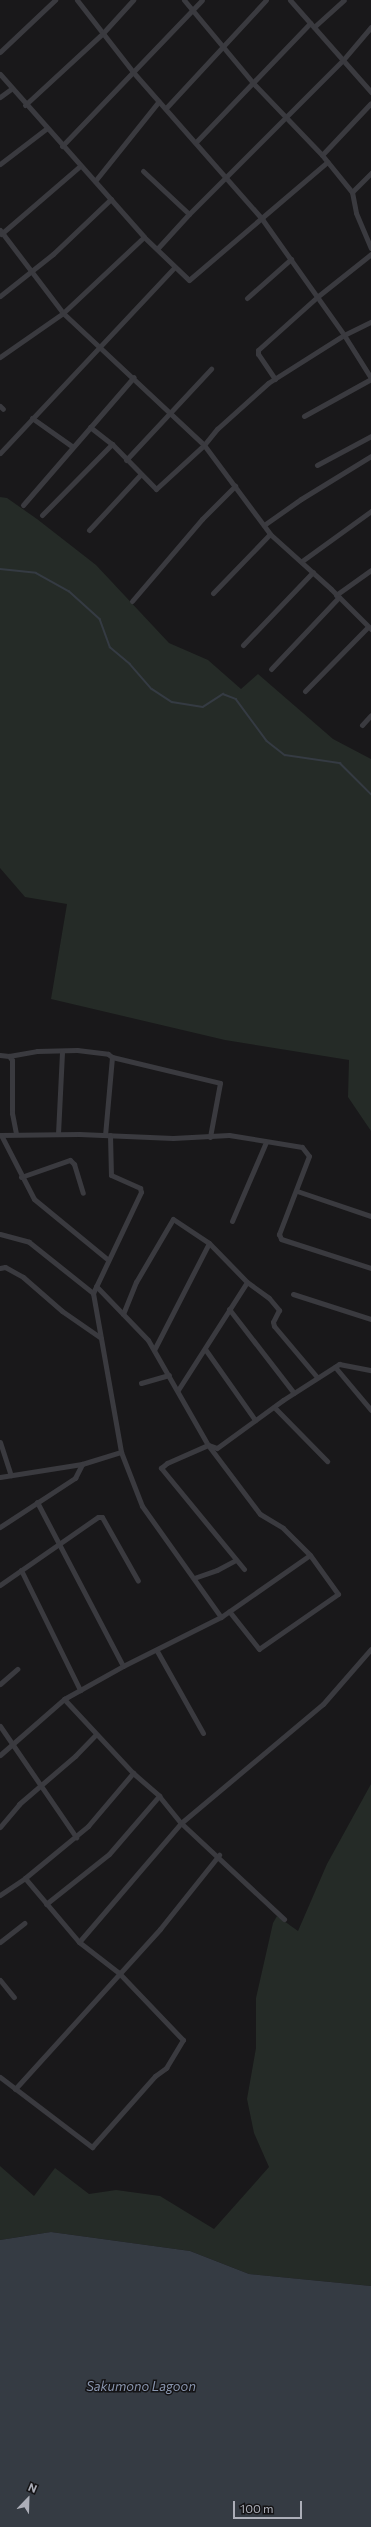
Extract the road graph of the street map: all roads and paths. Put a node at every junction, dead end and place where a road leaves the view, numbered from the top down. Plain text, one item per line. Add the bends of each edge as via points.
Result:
1 (55, 0) edge
2 (77, 0) edge
3 (133, 0) edge
4 (184, 0) edge
5 (202, 0) edge
6 (266, 0) edge
7 (290, 0) edge
8 (344, 0) edge
9 (194, 10) junction
10 (312, 25) junction
11 (371, 27) edge
12 (103, 33) junction
13 (225, 46) junction
14 (0, 52) edge
15 (343, 60) junction
16 (134, 72) junction
17 (0, 74) edge
18 (254, 84) junction
19 (11, 89) junction
20 (371, 92) edge
21 (0, 97) edge
22 (160, 101) junction
23 (371, 103) edge
24 (25, 105) junction
25 (166, 108) junction
26 (286, 118) junction
27 (46, 129) junction
28 (196, 142) junction
29 (62, 146) junction
30 (322, 155) junction
31 (327, 162) junction
32 (0, 164) edge
33 (80, 166) junction
34 (143, 171) dead end
35 (371, 173) edge
36 (226, 176) junction
37 (95, 181) junction
38 (352, 192) junction
39 (111, 199) junction
40 (189, 214) junction
41 (262, 219) junction
42 (1, 233) edge
43 (369, 235) edge
44 (144, 237) junction
45 (371, 248) edge
46 (157, 250) junction
47 (371, 254) edge
48 (291, 259) junction
49 (174, 268) junction
50 (32, 272) junction
51 (0, 296) edge
52 (316, 297) junction
53 (247, 298) dead end
54 (63, 313) junction
55 (371, 322) edge
56 (344, 335) junction
57 (101, 348) junction
58 (0, 357) edge
59 (211, 369) dead end
60 (134, 377) junction
61 (275, 379) junction
62 (371, 379) edge
63 (170, 411) junction
64 (304, 416) dead end
65 (32, 418) junction
66 (90, 427) junction
67 (371, 436) edge
68 (112, 444) junction
69 (204, 445) junction
70 (73, 447) junction
71 (0, 453) edge
72 (371, 456) edge
73 (126, 460) junction
74 (317, 465) dead end
75 (141, 474) junction
76 (235, 486) junction
77 (23, 505) dead end
78 (371, 511) edge
79 (42, 515) dead end
80 (264, 525) junction
81 (89, 530) dead end
82 (270, 534) junction
83 (302, 562) junction
84 (371, 570) edge
85 (313, 572) junction
86 (213, 593) dead end
87 (338, 596) junction
88 (132, 601) dead end
89 (370, 628) edge
90 (243, 645) dead end
91 (271, 669) dead end
92 (305, 691) dead end
93 (371, 715) edge
94 (362, 725) dead end
95 (62, 1052) junction
96 (0, 1055) edge
97 (9, 1056) junction
98 (112, 1057) junction
99 (16, 1134) junction
100 (58, 1134) junction
101 (0, 1135) edge
102 (108, 1135) junction
103 (210, 1137) junction
104 (266, 1142) junction
105 (21, 1177) junction
106 (297, 1192) junction
107 (83, 1193) dead end
108 (371, 1216) edge
109 (232, 1221) dead end
110 (0, 1234) edge
111 (209, 1243) junction
112 (107, 1259) junction
113 (0, 1268) edge
114 (371, 1268) edge
115 (247, 1282) junction
116 (96, 1286) junction
117 (93, 1293) junction
118 (293, 1294) dead end
119 (229, 1309) junction
120 (123, 1314) junction
121 (371, 1319) edge
122 (101, 1338) junction
123 (205, 1349) junction
124 (154, 1350) junction
125 (335, 1367) junction
126 (371, 1370) edge
127 (169, 1376) junction
128 (317, 1378) junction
129 (141, 1383) dead end
130 (178, 1390) junction
131 (294, 1392) junction
132 (274, 1407) junction
133 (371, 1410) edge
134 (255, 1420) junction
135 (0, 1442) edge
136 (208, 1445) junction
137 (121, 1452) junction
138 (327, 1461) dead end
139 (82, 1464) junction
140 (11, 1475) junction
141 (0, 1477) edge
142 (37, 1502) junction
143 (0, 1527) edge
144 (59, 1544) junction
145 (310, 1555) junction
146 (236, 1560) junction
147 (244, 1569) dead end
148 (21, 1570) junction
149 (194, 1578) junction
150 (138, 1581) dead end
151 (0, 1585) edge
152 (229, 1611) junction
153 (221, 1617) junction
154 (371, 1649) edge
155 (157, 1651) junction
156 (123, 1666) junction
157 (17, 1669) dead end
158 (0, 1684) edge
159 (80, 1690) junction
160 (64, 1699) junction
161 (0, 1726) edge
162 (203, 1733) dead end
163 (96, 1734) junction
164 (12, 1742) junction
165 (0, 1755) edge
166 (133, 1773) junction
167 (39, 1785) junction
168 (159, 1796) junction
169 (182, 1823) junction
170 (0, 1826) edge
171 (76, 1837) junction
172 (219, 1855) junction
173 (25, 1878) junction
174 (0, 1895) edge
175 (46, 1904) junction
176 (284, 1919) dead end
177 (24, 1923) dead end
178 (0, 1942) edge
179 (79, 1942) junction
180 (119, 1973) junction
181 (0, 1980) edge
182 (14, 1996) dead end
183 (0, 2077) edge
184 (15, 2089) junction

1 - 14 street
2 - 12 street
3 - 12 street
4 - 9 street
5 - 9 street
6 - 13 street
7 - 10 street
8 - 10 street
9 - 13 street
9 - 16 street
10 - 15 street
10 - 18 street
11 - 15 street
12 - 16 street
12 - 24 street
13 - 18 street
13 - 25 street
15 - 20 street
15 - 26 street
16 - 22 street
16 - 29 street
17 - 19 street
18 - 26 street
18 - 28 street
19 - 21 street
19 - 24 street
22 - 25 street
22 - 37 street
23 - 30 street
24 - 27 street
25 - 28 street
26 - 30 street
26 - 36 street
27 - 29 street
27 - 32 street
28 - 36 street
29 - 33 street
30 - 31 street
31 - 38 street
31 - 41 street
33 - 37 street
33 - 42 street
34 - 40 street
35 - 38 street
36 - 40 street
36 - 41 street
37 - 39 street
38 - 43 street via 356,213
39 - 44 street
39 - 50 street
40 - 46 street
41 - 48 street
41 - 49 street via 189,280
42 - 50 street
43 - 45 street
44 - 46 street
44 - 54 street
46 - 49 street
47 - 52 street
48 - 52 street
48 - 53 street
49 - 57 street
50 - 51 street
50 - 54 street
52 - 56 street
52 - 61 street via 258,350 258,354
54 - 57 street
54 - 58 street
55 - 56 street
56 - 61 street
56 - 62 street
57 - 60 street
57 - 65 street
59 - 63 street
60 - 63 street
60 - 66 street
61 - 69 street via 250,397
62 - 64 street
63 - 69 street
63 - 73 street
65 - 70 street
65 - 71 street
66 - 68 street
66 - 70 street
67 - 74 street
68 - 73 street
68 - 79 street
69 - 75 street via 156,489
69 - 76 street
70 - 77 street
72 - 80 street
73 - 75 street
75 - 81 street
76 - 80 street
76 - 88 street
78 - 83 street
80 - 82 street
82 - 83 street
82 - 86 street
83 - 85 street
84 - 87 street
85 - 87 street
85 - 90 street
87 - 89 street
87 - 91 street
89 - 92 street
93 - 94 street
95 - 97 street via 37,1051
95 - 98 street via 87,1051
95 - 100 street
96 - 97 street
97 - 99 street via 12,1060 12,1113
98 - 102 street
98 - 103 street via 220,1083
99 - 100 street
99 - 101 street
100 - 102 street
101 - 105 street
102 - 103 street
102 - 112 street via 111,1175 140,1188 141,1192
103 - 104 street via 228,1135
104 - 106 street via 302,1147 308,1151 309,1156
104 - 109 street
105 - 107 street via 70,1160 74,1164
105 - 112 street via 34,1199
106 - 108 street
106 - 114 street via 279,1234 281,1239
110 - 117 street via 29,1242
111 - 115 street
111 - 120 street via 180,1222 170,1220 136,1282
111 - 124 street
112 - 116 street
113 - 122 street via 23,1277 62,1311
115 - 119 street
115 - 128 street via 279,1310 273,1322 274,1326
116 - 117 street
116 - 120 street
117 - 122 street
118 - 121 street
119 - 123 street
119 - 131 street
120 - 124 street via 145,1336
122 - 137 street
123 - 130 street
123 - 134 street
124 - 127 street
125 - 126 street via 348,1365
125 - 128 street
125 - 133 street
127 - 129 street
127 - 130 street
128 - 131 street
130 - 136 street
131 - 132 street
132 - 134 street
132 - 138 street
134 - 136 street via 217,1448
135 - 140 street
136 - 145 street via 260,1514 283,1528
136 - 146 street via 167,1463 161,1470
137 - 139 street
137 - 149 street via 142,1506
139 - 140 street
139 - 142 street via 75,1478
140 - 141 street
142 - 143 street
142 - 144 street
144 - 148 street
144 - 150 street via 102,1517
144 - 156 street
145 - 152 street
145 - 152 street via 338,1594 259,1649
146 - 147 street
146 - 149 street
148 - 151 street
148 - 159 street
149 - 153 street
152 - 153 street
153 - 155 street
154 - 169 street via 323,1704
155 - 156 street
155 - 162 street
156 - 159 street
157 - 158 street
159 - 160 street
160 - 163 street
160 - 164 street
161 - 164 street
163 - 166 street
163 - 167 street via 75,1756
164 - 165 street
164 - 167 street
166 - 168 street
166 - 171 street
167 - 170 street
167 - 171 street
168 - 169 street
168 - 175 street via 109,1854
169 - 172 street
169 - 179 street
171 - 173 street
172 - 176 street
172 - 180 street via 160,1929
173 - 174 street
173 - 175 street
175 - 179 street
177 - 178 street
179 - 180 street
180 - 184 street
180 - 184 street via 183,2040 166,2068 155,2076 92,2147
181 - 182 street
183 - 184 street

